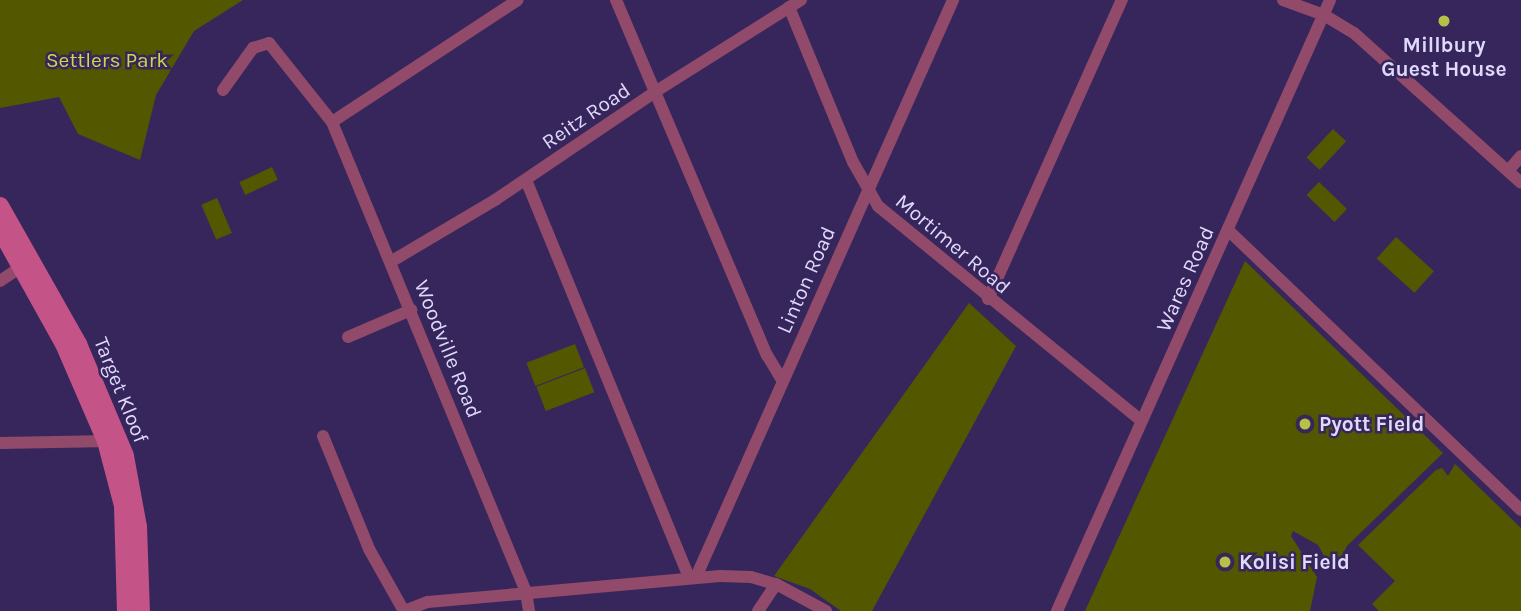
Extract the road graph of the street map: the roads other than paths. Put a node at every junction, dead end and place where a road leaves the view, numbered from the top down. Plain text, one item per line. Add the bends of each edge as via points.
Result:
1 (518, 0) edge
2 (616, 0) edge
3 (953, 0) edge
4 (1122, 0) edge
5 (1283, 0) edge
6 (1330, 0) edge
7 (795, 4) edge
8 (1324, 15) junction
9 (223, 90) dead end
10 (657, 90) junction
11 (332, 122) junction
12 (1521, 156) edge
13 (1508, 171) junction
14 (526, 180) junction
15 (1521, 183) edge
16 (868, 191) junction
17 (0, 206) edge
18 (0, 229) edge
19 (1228, 230) junction
20 (392, 261) junction
21 (22, 266) junction
22 (0, 281) edge
23 (988, 299) junction
24 (411, 310) junction
25 (348, 337) dead end
26 (782, 380) junction
27 (1142, 421) junction
28 (323, 436) dead end
29 (112, 441) junction
30 (0, 443) edge
31 (1521, 510) edge
32 (693, 577) junction
33 (776, 584) junction
34 (526, 592) junction
35 (126, 611) edge
36 (141, 611) edge
37 (404, 611) edge
38 (529, 611) edge
39 (758, 611) edge
40 (826, 611) edge
41 (1057, 611) edge

1 - 11 street
2 - 10 street
3 - 16 street, Linton Road
4 - 23 street
5 - 8 street
6 - 8 street, Wares Road
7 - 10 street, Reitz Road
7 - 16 street, Mortimer Road
8 - 13 street via 1354,33
8 - 19 street, Wares Road
9 - 11 street, Woodville Road via 253,48 269,43
10 - 14 street, Reitz Road
10 - 26 street via 757,331
11 - 20 street, Woodville Road
12 - 13 street
13 - 15 street
14 - 20 street, Reitz Road
14 - 32 street
16 - 23 street, Mortimer Road via 891,218
16 - 26 street, Linton Road
17 - 29 main road, Target Kloof via 78,344
18 - 21 main road, Target Kloof
19 - 27 street, Wares Road
19 - 31 street
20 - 24 street, Woodville Road
21 - 22 street
21 - 29 main road, Target Kloof
23 - 27 street, Mortimer Road
24 - 25 street
24 - 34 street, Woodville Road
26 - 32 street, Linton Road
27 - 41 street, Wares Road
28 - 37 street via 369,549
29 - 30 street
29 - 35 main road, Target Kloof via 123,506
29 - 36 main road, Target Kloof via 138,527
32 - 33 street via 751,577
32 - 34 street
33 - 39 street
33 - 40 street
34 - 37 street via 428,602
34 - 38 street, Woodville Road

